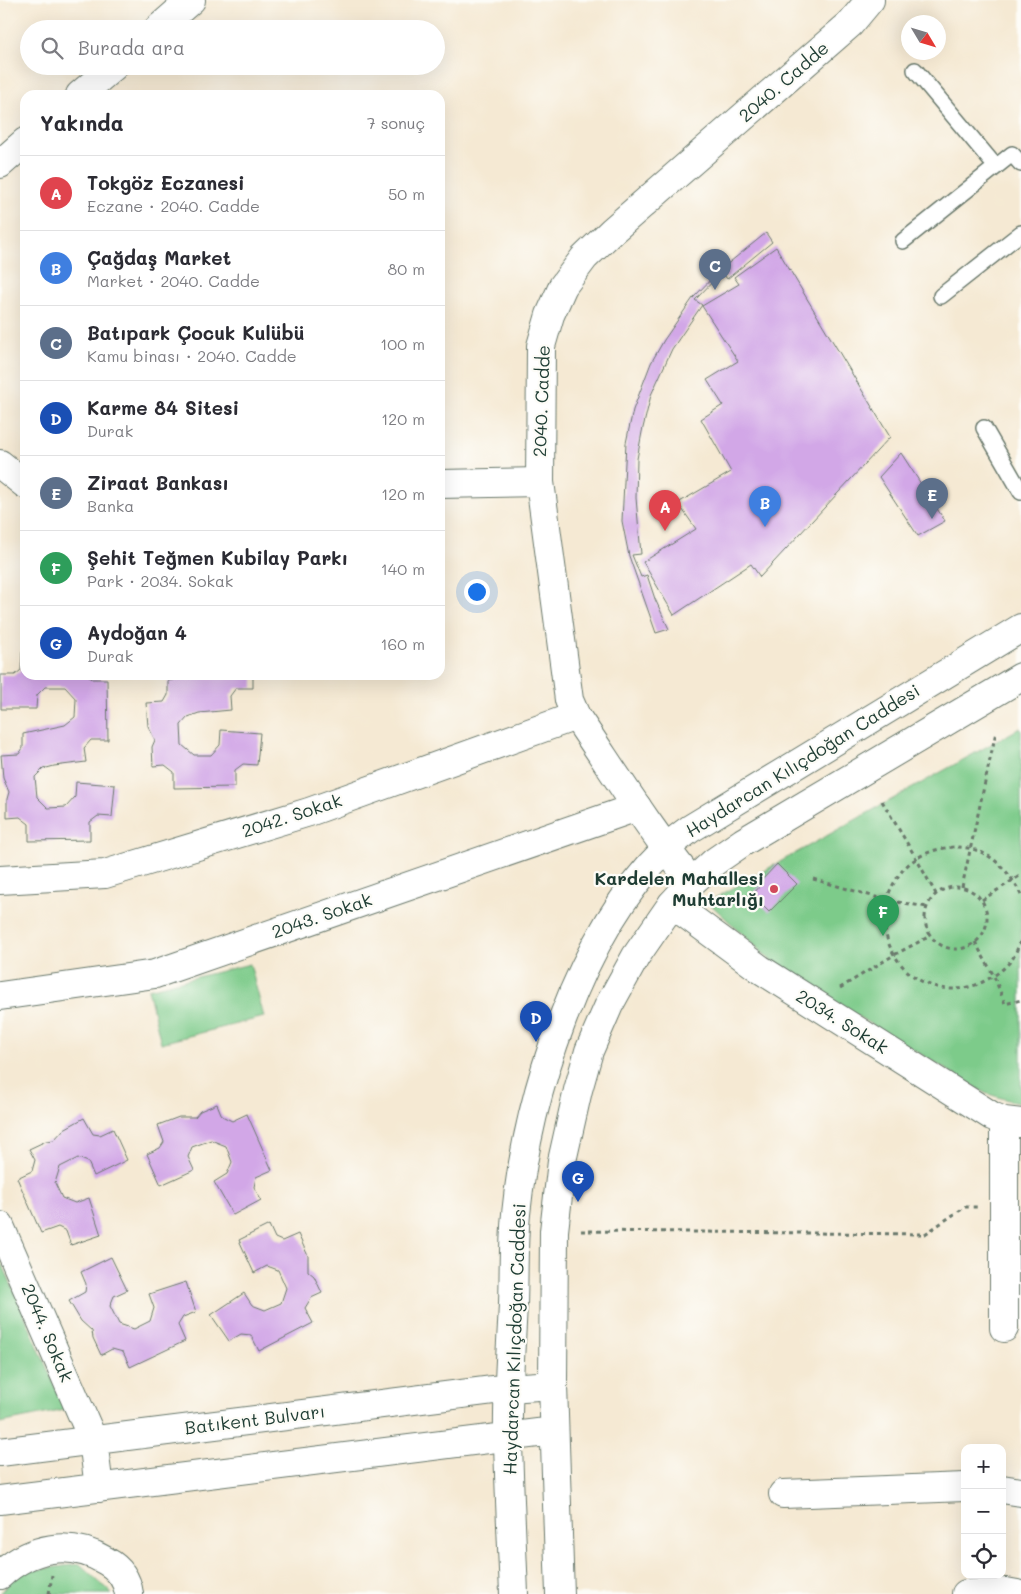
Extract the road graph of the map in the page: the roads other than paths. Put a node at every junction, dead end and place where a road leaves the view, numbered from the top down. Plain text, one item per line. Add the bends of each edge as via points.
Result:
1 (191, 0) edge
2 (870, 0) edge
3 (168, 20) edge
4 (914, 70) dead end
5 (103, 75) edge
6 (86, 90) edge
7 (20, 146) edge
8 (0, 164) edge
9 (1021, 164) edge
10 (996, 167) junction
11 (1021, 233) edge
12 (903, 241) dead end
13 (941, 296) dead end
14 (984, 428) dead end
15 (0, 464) edge
16 (20, 480) edge
17 (540, 482) junction
18 (445, 484) edge
19 (1021, 492) edge
20 (1021, 628) edge
21 (1021, 677) edge
22 (576, 716) junction
23 (637, 807) junction
24 (665, 849) junction
25 (0, 880) edge
26 (692, 882) junction
27 (672, 904) junction
28 (0, 996) edge
29 (1012, 1122) edge
30 (1013, 1208) edge
31 (0, 1226) edge
32 (1004, 1328) dead end
33 (553, 1385) junction
34 (509, 1388) junction
35 (554, 1431) junction
36 (508, 1437) junction
37 (93, 1440) junction
38 (0, 1452) edge
39 (961, 1487) edge
40 (99, 1488) junction
41 (1006, 1490) edge
42 (1021, 1492) edge
43 (784, 1494) dead end
44 (0, 1500) edge
45 (0, 1575) edge
46 (129, 1594) edge
47 (514, 1594) edge
48 (560, 1594) edge
49 (966, 1594) edge
50 (1017, 1594) edge

1 - 3 street
2 - 17 street, 2040. Cadde via 850,24 612,231 584,258 564,286 550,315 541,346
4 - 10 lane
5 - 6 street
7 - 8 street
9 - 10 lane via 1012,154
10 - 12 lane
11 - 13 lane
14 - 19 lane
15 - 16 street
17 - 18 street
17 - 22 street, 2040. Cadde via 565,682
20 - 24 street, Haydarcan Kılıçdoğan Caddesi via 709,816
21 - 26 street, Haydarcan Kılıçdoğan Caddesi via 743,842
22 - 23 street, 2040. Cadde
22 - 25 street, 2042. Sokak via 309,812 105,874
23 - 24 street, 2040. Cadde
23 - 28 street, 2043. Sokak via 156,974
24 - 26 street, 2040. Cadde
24 - 34 street, Haydarcan Kılıçdoğan Caddesi via 614,914 595,947 548,1059 516,1214
26 - 27 street, Haydarcan Kılıçdoğan Caddesi
27 - 29 street, 2034. Sokak via 814,1004 984,1111
27 - 33 street, Haydarcan Kılıçdoğan Caddesi via 636,956 589,1051 562,1161 554,1231
29 - 30 street
30 - 32 street
31 - 37 street, 2044. Sokak
33 - 34 street, Batıkent Bulvarı
33 - 35 street, Haydarcan Kılıçdoğan Caddesi
34 - 36 street, Haydarcan Kılıçdoğan Caddesi
34 - 37 street, Batıkent Bulvarı
35 - 36 street
35 - 48 street, Haydarcan Kılıçdoğan Caddesi
36 - 40 street
36 - 47 street, Haydarcan Kılıçdoğan Caddesi
37 - 38 street, Batıkent Bulvarı
37 - 40 street, 2044. Sokak
39 - 43 street
40 - 44 street
41 - 42 street
45 - 46 street via 34,1553 56,1548 72,1549 113,1564 124,1576
49 - 50 street

